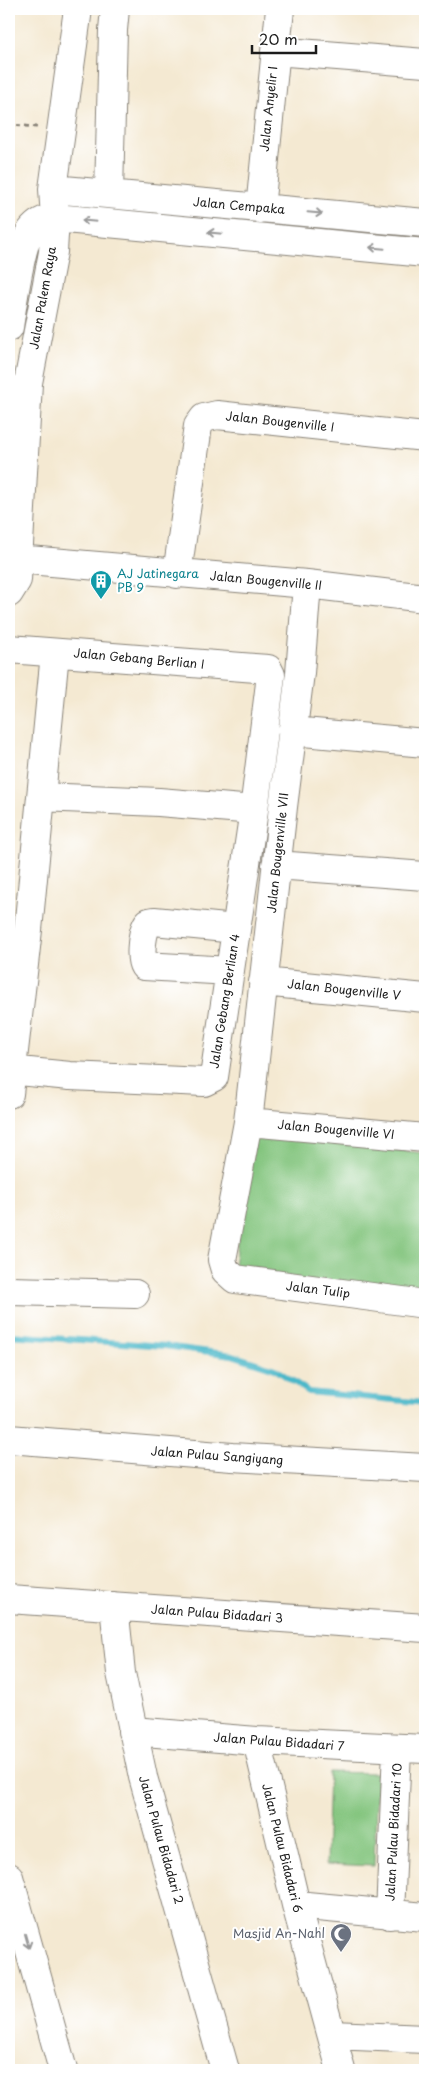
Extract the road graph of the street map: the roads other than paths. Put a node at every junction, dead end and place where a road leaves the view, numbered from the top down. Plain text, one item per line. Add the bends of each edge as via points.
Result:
1 (78, 9) edge
2 (115, 9) edge
3 (280, 9) edge
4 (275, 51) junction
5 (425, 63) edge
6 (53, 189) junction
7 (109, 194) junction
8 (260, 208) junction
9 (54, 218) junction
10 (425, 223) edge
11 (425, 252) edge
12 (9, 327) edge
13 (425, 437) edge
14 (17, 559) junction
15 (177, 574) junction
16 (307, 584) junction
17 (9, 593) edge
18 (425, 598) edge
19 (9, 652) edge
20 (55, 653) junction
21 (268, 669) joint
22 (292, 731) junction
23 (425, 743) edge
24 (41, 797) junction
25 (254, 810) junction
26 (276, 865) junction
27 (425, 876) edge
28 (236, 929) junction
29 (230, 970) junction
30 (263, 982) junction
31 (425, 998) edge
32 (10, 1078) edge
33 (248, 1122) junction
34 (425, 1138) edge
35 (222, 1260) joint
36 (9, 1291) edge
37 (135, 1294) dead end
38 (425, 1304) edge
39 (9, 1439) edge
40 (425, 1468) edge
41 (9, 1600) edge
42 (114, 1606) junction
43 (425, 1628) edge
44 (132, 1732) junction
45 (256, 1741) junction
46 (398, 1749) junction
47 (425, 1749) edge
48 (9, 1877) edge
49 (296, 1905) junction
50 (390, 1915) junction
51 (425, 1917) edge
52 (332, 2035) junction
53 (425, 2039) edge
54 (63, 2070) edge
55 (225, 2070) edge
56 (341, 2070) edge

1 - 6 street, Jalan Palem Raya
2 - 7 street
3 - 4 street, Jalan Anyelir I
4 - 5 street
4 - 8 street, Jalan Anyelir I
6 - 7 street, Jalan Cempaka
6 - 9 street, Jalan Palem Raya
7 - 8 street, Jalan Cempaka
8 -> 10 street, Jalan Cempaka
11 -> 9 street
9 - 12 street via 46,219 29,232
9 - 14 street, Jalan Palem Raya via 53,252 28,383
13 - 15 street, Jalan Bougenville I via 218,415 204,418 198,426
14 - 15 street, Jalan Bougenville II
14 - 17 street, Jalan Palem Raya via 17,580
15 - 16 street, Jalan Bougenville II
16 - 18 street, Jalan Bougenville II
16 - 22 street, Jalan Bougenville VII
19 - 20 street, Jalan Gebang Berlian I
20 - 21 street, Jalan Gebang Berlian I
20 - 24 street
21 - 25 street, Jalan Gebang Berlian 4 via 271,675
22 - 23 street
22 - 26 street, Jalan Bougenville VII
24 - 25 street
24 - 32 street
25 - 28 street, Jalan Gebang Berlian 4
26 - 27 street
26 - 30 street, Jalan Bougenville VII
28 - 29 street, Jalan Gebang Berlian 4
28 - 29 street via 154,921 144,929 144,966
29 - 32 street, Jalan Gebang Berlian 4 via 214,1077 204,1082 70,1076
30 - 31 street, Jalan Bougenville V
30 - 33 street, Jalan Bougenville VII
33 - 34 street, Jalan Bougenville VI
33 - 35 street, Jalan Bougenville VII
35 - 38 street, Jalan Tulip via 225,1270 234,1279
36 - 37 street
39 - 40 street, Jalan Pulau Sangiyang
41 - 42 street, Jalan Pulau Bidadari 3
42 - 43 street, Jalan Pulau Bidadari 3
42 - 44 street, Jalan Pulau Bidadari 2 via 121,1673
44 - 45 street, Jalan Pulau Bidadari 7
44 - 55 street, Jalan Pulau Bidadari 2
45 - 46 street, Jalan Pulau Bidadari 7
45 - 49 street, Jalan Pulau Bidadari 6
46 - 47 street, Jalan Pulau Bidadari 7
46 - 50 street, Jalan Pulau Bidadari 10
48 -> 54 street
49 - 50 street
49 - 52 street, Jalan Pulau Bidadari 6
50 - 51 street
52 - 53 street
52 - 56 street, Jalan Pulau Bidadari 6

